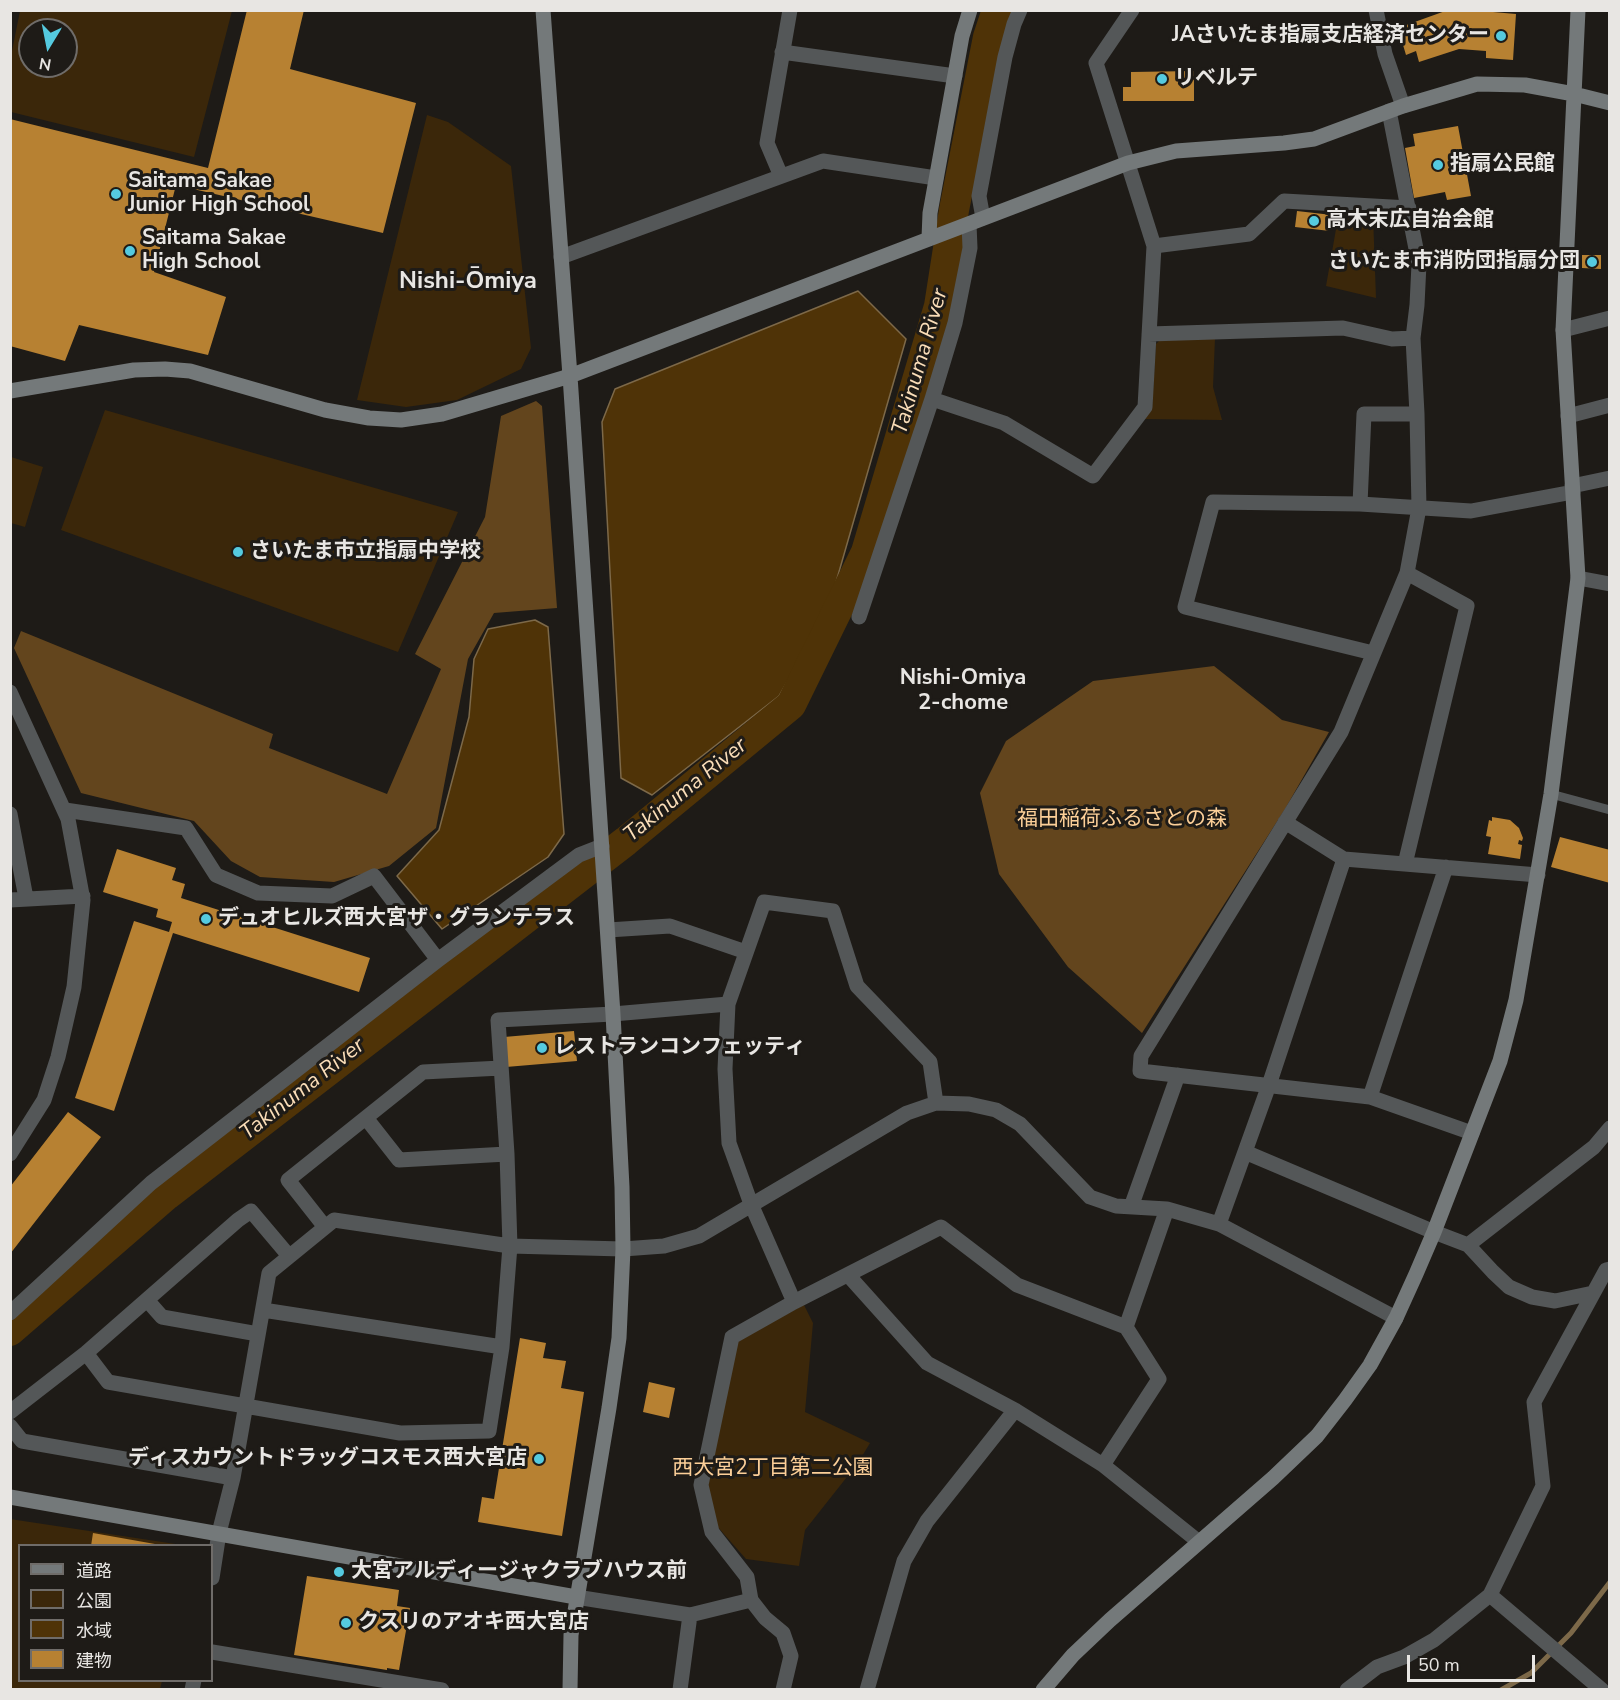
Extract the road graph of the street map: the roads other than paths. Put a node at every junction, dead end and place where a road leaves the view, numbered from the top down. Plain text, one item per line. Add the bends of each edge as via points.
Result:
1 (543, 10) edge
2 (790, 10) edge
3 (970, 10) edge
4 (1020, 10) edge
5 (1132, 10) edge
6 (1376, 10) edge
7 (1578, 10) edge
8 (782, 52) junction
9 (955, 76) junction
10 (1574, 94) junction
11 (1610, 104) edge
12 (1396, 108) junction
13 (1128, 163) junction
14 (782, 176) junction
15 (936, 178) junction
16 (1409, 208) junction
17 (983, 218) junction
18 (965, 225) junction
19 (932, 237) junction
20 (1155, 246) junction
21 (561, 257) junction
22 (1610, 318) edge
23 (1563, 330) junction
24 (1149, 334) junction
25 (1413, 338) junction
26 (570, 376) junction
27 (10, 391) edge
28 (932, 399) junction
29 (1610, 405) edge
30 (1417, 414) junction
31 (1568, 416) junction
32 (1610, 478) edge
33 (1572, 489) junction
34 (1360, 504) junction
35 (1419, 508) junction
36 (1407, 573) junction
37 (1578, 578) junction
38 (1610, 584) edge
39 (859, 616) dead end
40 (1373, 652) junction
41 (10, 692) edge
42 (1551, 794) junction
43 (65, 810) junction
44 (1610, 810) edge
45 (11, 818) edge
46 (1285, 822) junction
47 (602, 848) junction
48 (1344, 859) junction
49 (1405, 864) junction
50 (1446, 867) junction
51 (1538, 875) junction
52 (83, 896) junction
53 (18, 899) edge
54 (608, 930) junction
55 (746, 952) junction
56 (438, 960) junction
57 (728, 1004) junction
58 (613, 1014) junction
59 (501, 1068) junction
60 (1178, 1076) junction
61 (1269, 1085) junction
62 (1370, 1096) junction
63 (936, 1103) junction
64 (366, 1118) junction
65 (1610, 1128) edge
66 (1472, 1133) junction
67 (1245, 1152) junction
68 (10, 1154) edge
69 (507, 1154) junction
70 (751, 1204) junction
71 (1131, 1207) junction
72 (1167, 1209) junction
73 (1220, 1224) junction
74 (325, 1227) junction
75 (1434, 1232) junction
76 (1468, 1245) junction
77 (510, 1246) junction
78 (623, 1249) junction
79 (289, 1256) junction
80 (1610, 1269) edge
81 (848, 1275) junction
82 (1593, 1293) junction
83 (147, 1300) junction
84 (794, 1302) junction
85 (262, 1310) junction
86 (10, 1312) edge
87 (1396, 1318) junction
88 (1126, 1327) junction
89 (258, 1334) junction
90 (502, 1347) junction
91 (86, 1353) junction
92 (246, 1407) junction
93 (1016, 1410) junction
94 (10, 1412) edge
95 (10, 1426) edge
96 (1103, 1465) junction
97 (233, 1478) junction
98 (10, 1497) edge
99 (219, 1533) junction
100 (1199, 1542) junction
101 (213, 1572) edge
102 (1490, 1595) junction
103 (576, 1597) junction
104 (751, 1600) junction
105 (690, 1615) junction
106 (213, 1652) edge
107 (442, 1689) edge
108 (570, 1689) edge
109 (680, 1689) edge
110 (783, 1689) edge
111 (867, 1689) edge
112 (1044, 1689) edge
113 (1347, 1689) edge
114 (1602, 1689) edge

1 - 21 street
2 - 8 street
3 - 9 street
4 - 17 street via 1005,57 979,196
5 - 13 street via 1096,63
6 - 12 street
7 - 10 street
8 - 9 street
8 - 14 street via 767,142
9 - 15 street
10 - 11 street
10 - 12 street via 1525,85 1477,84
10 - 23 street
12 - 13 street via 1314,139 1176,151
12 - 16 street
13 - 17 street
13 - 20 street
14 - 15 street via 823,161
14 - 21 street
15 - 19 street via 930,213
16 - 20 street via 1284,201 1249,234
16 - 25 street via 1419,264
17 - 18 street
18 - 19 street
18 - 28 street via 970,248 955,323
19 - 26 street
20 - 24 street
21 - 26 street
22 - 23 street
23 - 31 street
24 - 25 street via 1343,328 1392,339
24 - 28 street via 1145,406 1093,476 1004,423
25 - 30 street
26 - 27 street via 442,414 401,420 325,410 190,371 165,369 134,370
26 - 47 street
28 - 39 street
29 - 31 street
30 - 34 street via 1364,414
30 - 35 street
31 - 33 street
32 - 33 street
33 - 35 street via 1471,510
33 - 37 street
34 - 35 street
34 - 40 street via 1213,502 1185,607
35 - 36 street
36 - 40 street
36 - 49 street via 1467,606
37 - 38 street
37 - 42 street
40 - 46 street via 1341,732
41 - 43 street
42 - 44 lane
42 - 51 street
43 - 52 street
43 - 56 street via 186,828 216,875 258,893 332,896 374,876
45 - 53 street
46 - 48 street
46 - 60 street via 1141,1056 1140,1071
47 - 54 street
47 - 56 street via 579,855
48 - 49 street
48 - 61 street
49 - 50 street
50 - 51 street
50 - 62 street
51 - 66 street via 1510,1026
52 - 53 street
52 - 68 street via 74,987 58,1057 44,1100
54 - 55 street via 670,926
54 - 58 street
55 - 57 street
55 - 63 street via 764,902 833,911 857,986 930,1062
56 - 86 street via 151,1183
57 - 58 street
57 - 70 street via 725,1069 729,1143
58 - 59 street via 498,1020
58 - 78 street
59 - 64 street via 423,1072
59 - 69 street
60 - 61 street
60 - 71 street
61 - 62 street
61 - 67 street
62 - 66 street
63 - 70 street via 907,1113
63 - 71 street via 996,1110 1020,1124 1090,1197
64 - 69 street via 399,1160
64 - 74 street via 288,1180
65 - 76 street via 1594,1147
66 - 75 street
67 - 73 street
67 - 75 street
69 - 77 street
70 - 78 street via 699,1236 664,1246
70 - 84 street
71 - 72 street
72 - 73 street
72 - 88 street
73 - 87 street
74 - 77 street via 334,1220
74 - 79 street
75 - 76 street
75 - 87 street
76 - 82 street via 1509,1287 1532,1297 1555,1300
77 - 78 street
77 - 90 street
78 - 103 street via 617,1349
79 - 83 street via 251,1211
79 - 85 street via 269,1273
80 - 82 street
81 - 84 street
81 - 88 street via 941,1227 1017,1285
81 - 93 street via 927,1363
82 - 102 street via 1534,1402 1544,1486
83 - 89 street via 162,1317
83 - 91 street
84 - 104 street via 732,1337 700,1485 712,1532 747,1577
85 - 89 street
85 - 90 street
87 - 100 street via 1370,1365 1317,1436
88 - 96 street via 1159,1378
89 - 92 street
90 - 92 street via 489,1431 400,1433
91 - 92 street via 108,1382
91 - 94 street
92 - 97 street
93 - 96 street
93 - 111 street via 927,1521 904,1561
95 - 97 street via 22,1441
96 - 100 street
97 - 99 street
98 - 99 street
99 - 101 street
99 - 103 street
100 - 112 street via 1073,1655
102 - 113 street via 1434,1640 1377,1667
102 - 114 street
103 - 105 street
103 - 108 street
104 - 105 street
104 - 110 street via 783,1634 791,1656
105 - 109 street
106 - 107 street

